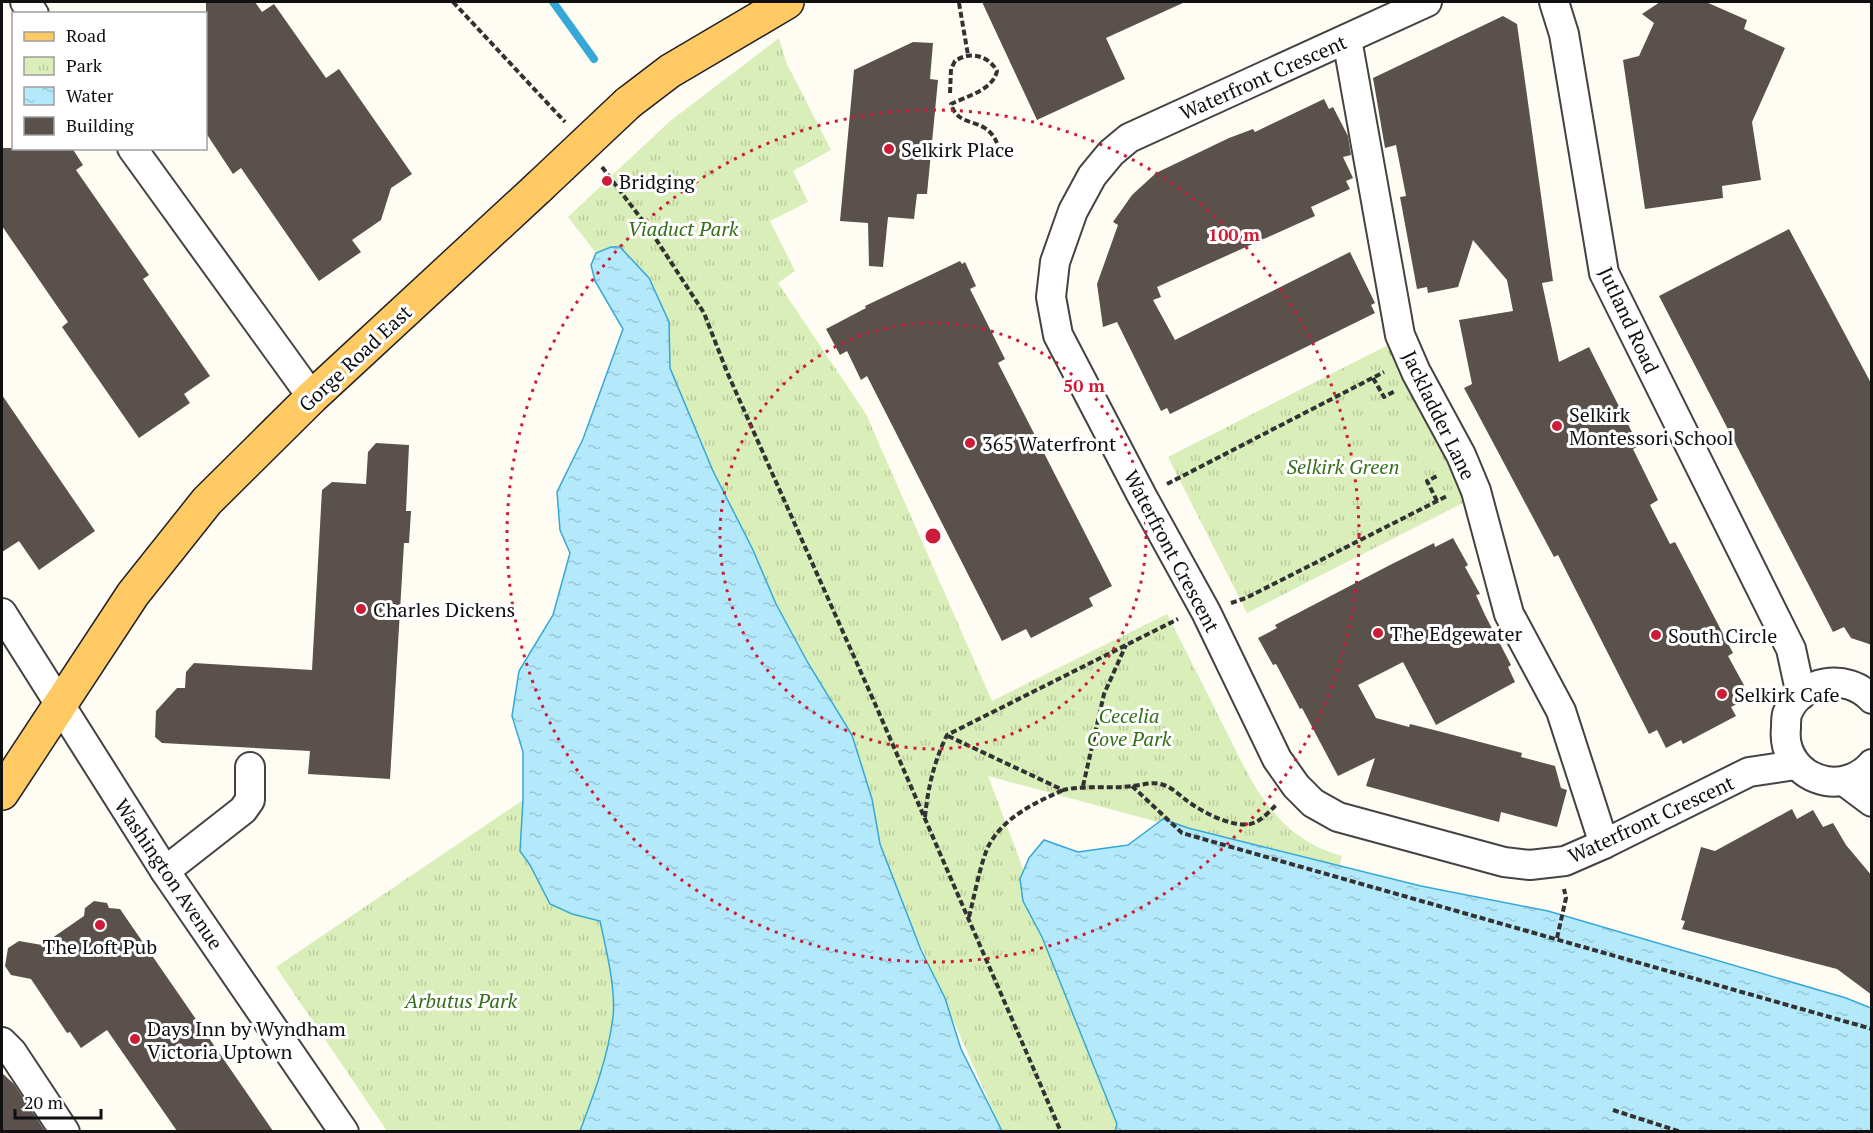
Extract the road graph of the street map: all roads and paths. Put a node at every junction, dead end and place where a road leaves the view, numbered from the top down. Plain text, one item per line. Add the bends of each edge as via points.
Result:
1 (453, 2) edge
2 (787, 2) edge
3 (1427, 2) edge
4 (1554, 2) edge
5 (1571, 2) edge
6 (959, 3) dead end
7 (1564, 34) junction
8 (1347, 39) junction
9 (968, 56) junction
10 (950, 93) dead end
11 (566, 123) dead end
12 (997, 143) dead end
13 (133, 150) edge
14 (601, 166) dead end
15 (1392, 368) dead end
16 (312, 398) junction
17 (1142, 496) junction
18 (1447, 496) dead end
19 (1206, 612) junction
20 (2, 613) edge
21 (1176, 619) dead end
22 (1126, 645) junction
23 (1791, 649) junction
24 (1826, 682) junction
25 (1800, 695) junction
26 (1872, 699) edge
27 (60, 706) junction
28 (947, 735) junction
29 (1785, 738) junction
30 (1796, 765) junction
31 (250, 767) dead end
32 (1749, 772) junction
33 (1864, 776) edge
34 (1083, 786) junction
35 (1132, 786) junction
36 (1296, 786) junction
37 (1063, 790) junction
38 (2, 793) edge
39 (1872, 802) edge
40 (925, 818) junction
41 (1604, 844) junction
42 (165, 871) junction
43 (1563, 881) dead end
44 (969, 918) junction
45 (1557, 938) junction
46 (1872, 1029) edge
47 (2, 1042) edge
48 (1613, 1110) dead end
49 (65, 1131) edge
50 (344, 1131) edge
51 (1061, 1131) edge
52 (1682, 1131) edge

1 - 11 path
2 - 16 main road, Gorge Road East, bridge via 670,71 628,103
3 - 8 street, Waterfront Crescent
4 - 7 street, Jutland Road
5 - 7 street, Jutland Road
6 - 9 path
7 - 23 street, Jutland Road via 1604,273
8 - 17 street, Waterfront Crescent via 1129,138 1092,176 1073,211 1055,262 1051,297 1058,335
8 - 41 street, Jackladder Lane via 1400,334 1476,491 1509,614 1561,711
9 - 10 path via 955,61 951,69
9 - 12 path via 990,61 997,71 996,77 990,86 951,104 962,120 992,132
13 - 16 street
14 - 40 path via 652,233 704,313
15 - 17 path
16 - 27 main road, Gorge Road East via 207,501 169,546
17 - 19 street, Waterfront Crescent
18 - 19 path via 1246,598
19 - 36 street, Waterfront Crescent via 1278,759
20 - 27 street, Washington Avenue
21 - 22 path
22 - 28 path
22 - 34 path via 1104,694
23 - 24 street, Jutland Road
23 - 25 street, Jutland Road
24 - 25 street
24 - 26 street via 1857,687
25 - 29 street via 1787,714
27 - 38 main road, Gorge Road East
27 - 42 street, Washington Avenue
28 - 37 path
28 - 40 path via 933,768
29 - 30 street
29 - 32 street, Waterfront Crescent
30 - 32 street, Waterfront Crescent
30 - 33 street via 1806,774 1831,782
31 - 42 street via 250,800 243,810
32 - 41 street, Waterfront Crescent
33 - 39 street
34 - 35 path
34 - 37 path
35 - 36 path via 1163,784 1202,812 1228,822 1251,824
35 - 45 path via 1182,833
36 - 41 street, Waterfront Crescent via 1312,802 1338,817 1504,862 1530,865 1565,861
37 - 44 path via 1014,815 999,830 988,846
40 - 44 path
42 - 50 street, Washington Avenue
43 - 45 path via 1566,898
44 - 51 path
45 - 46 path
47 - 49 street
48 - 52 path

